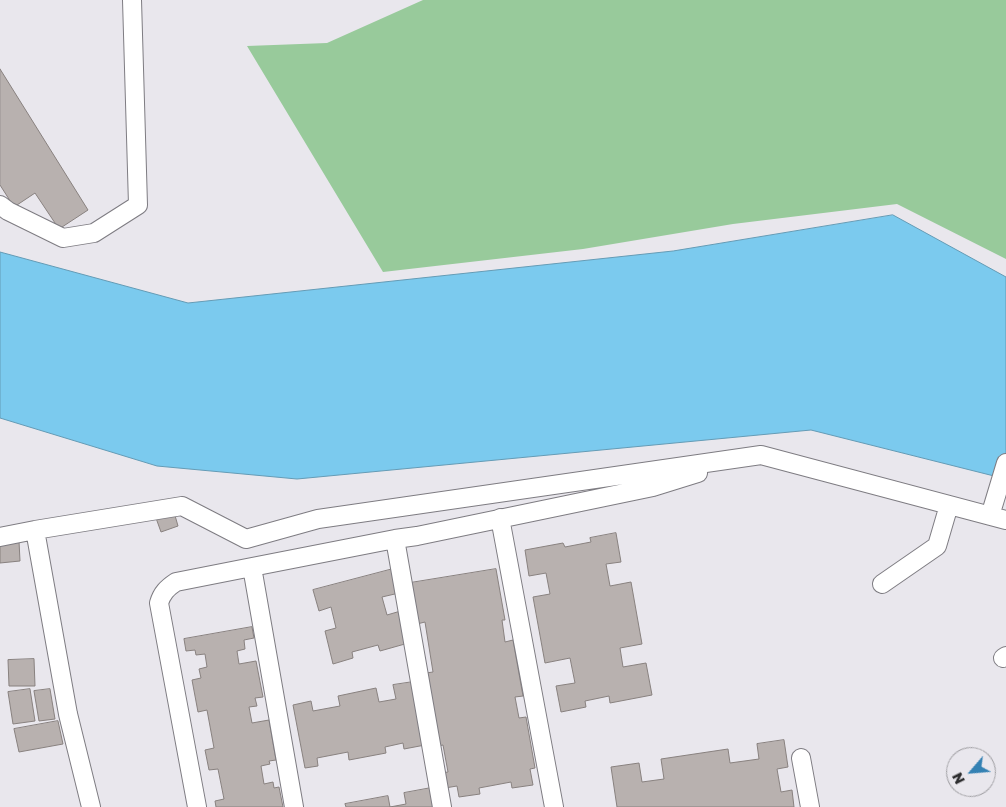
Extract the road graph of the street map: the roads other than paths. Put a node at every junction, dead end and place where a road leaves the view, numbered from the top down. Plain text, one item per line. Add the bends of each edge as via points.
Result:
1 (132, 0) edge
2 (0, 205) edge
3 (761, 455) junction
4 (1006, 463) edge
5 (949, 505) junction
6 (500, 518) junction
7 (998, 518) edge
8 (35, 530) junction
9 (0, 537) edge
10 (395, 539) junction
11 (252, 567) junction
12 (882, 584) dead end
13 (801, 758) dead end
14 (90, 807) edge
15 (197, 807) edge
16 (294, 807) edge
17 (442, 807) edge
18 (554, 807) edge
19 (810, 807) edge

1 - 2 street via 138,205 94,233 63,238
3 - 5 street
3 - 6 street via 652,487
3 - 8 street via 318,519 246,539 182,506
4 - 7 street via 998,487
5 - 7 street
5 - 12 street via 937,546
6 - 10 street
6 - 18 street
8 - 9 street
8 - 14 street via 68,714
10 - 11 street
10 - 17 street
11 - 15 street via 176,582 161,594 159,603
11 - 16 street
13 - 19 street

